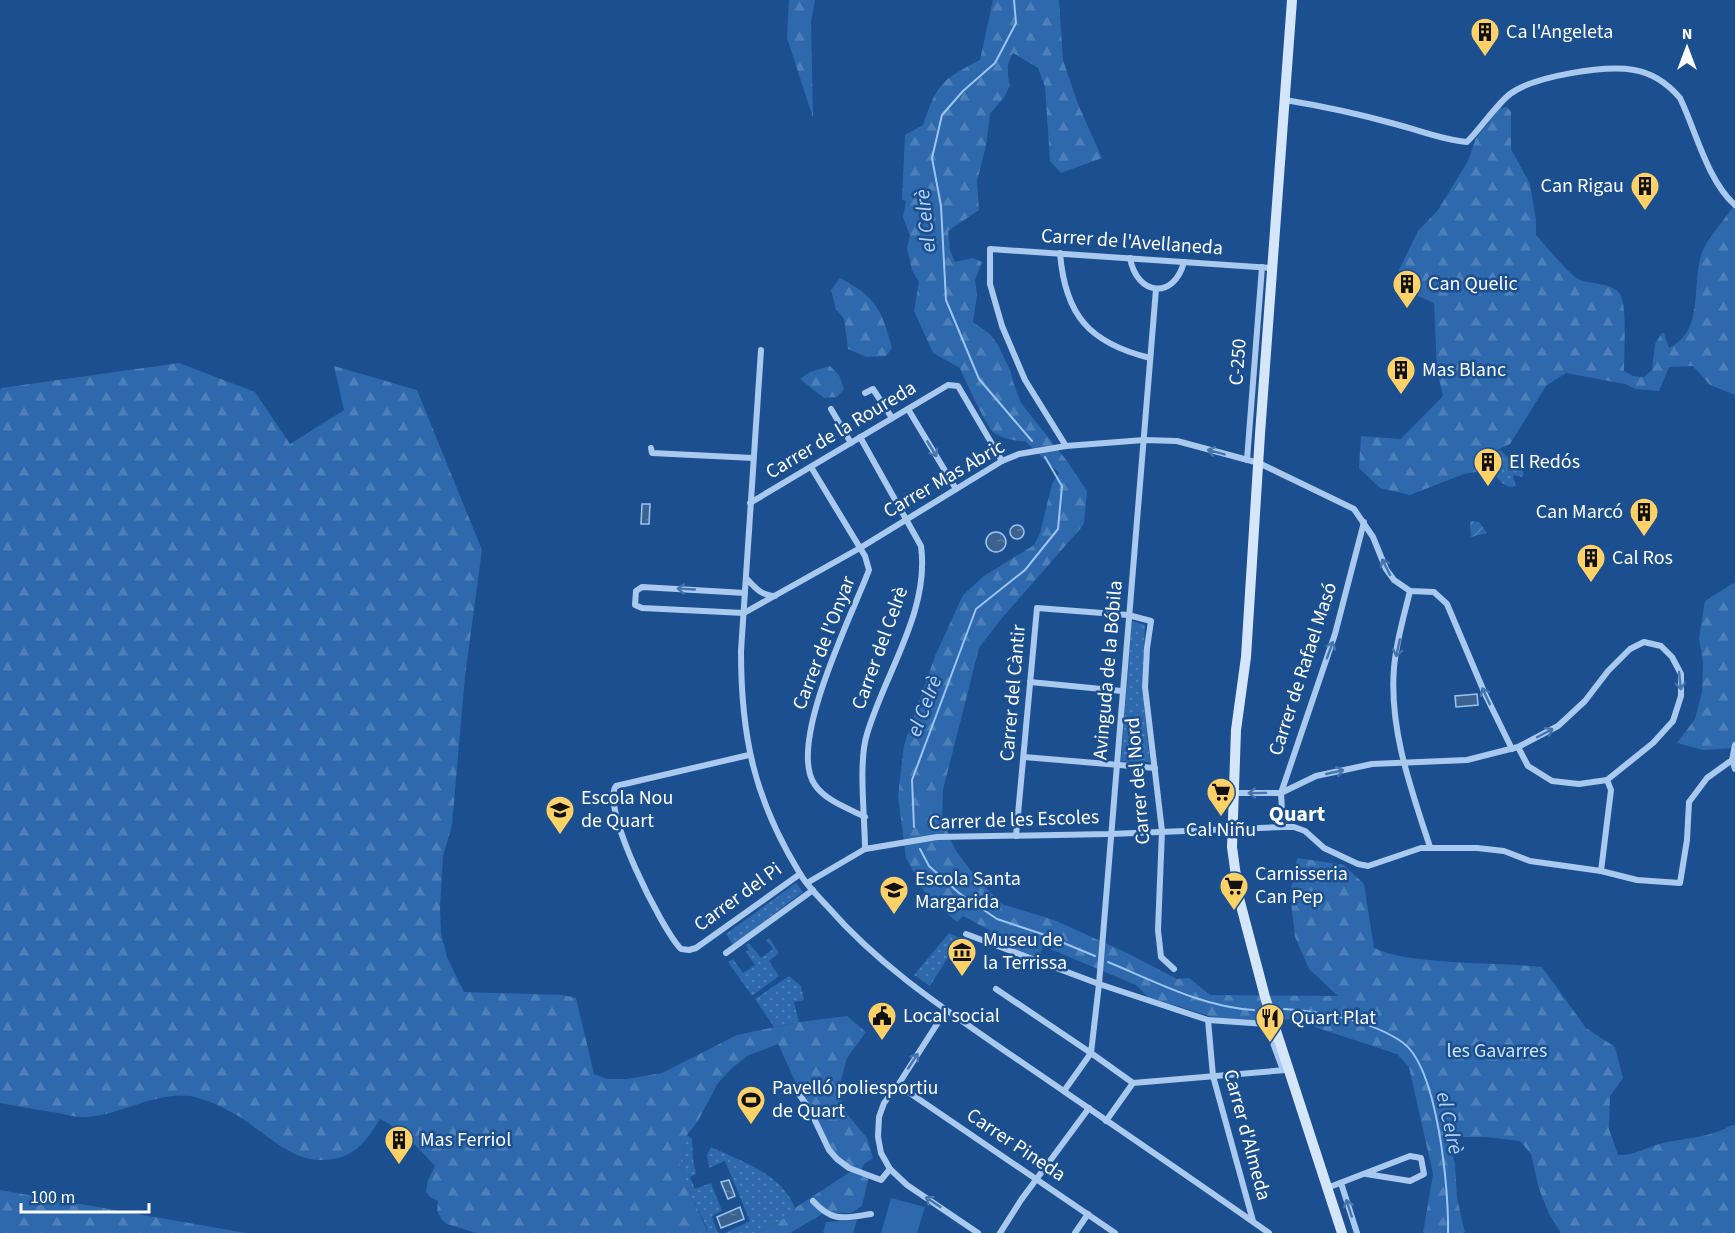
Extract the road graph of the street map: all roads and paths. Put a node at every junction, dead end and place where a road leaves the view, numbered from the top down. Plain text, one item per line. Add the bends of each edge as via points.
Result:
1 (1292, 0) edge
2 (1285, 100) junction
3 (1735, 205) edge
4 (1060, 254) junction
5 (1130, 258) junction
6 (1184, 262) junction
7 (1267, 267) junction
8 (1155, 289) junction
9 (761, 351) dead end
10 (1149, 358) junction
11 (865, 393) dead end
12 (831, 409) dead end
13 (908, 409) junction
14 (892, 418) junction
15 (860, 437) junction
16 (1144, 441) junction
17 (851, 443) junction
18 (1066, 446) junction
19 (651, 448) dead end
20 (753, 458) junction
21 (1247, 460) junction
22 (1002, 461) junction
23 (1259, 463) junction
24 (811, 467) junction
25 (956, 489) junction
26 (750, 502) junction
27 (906, 519) junction
28 (1364, 522) junction
29 (860, 548) junction
30 (746, 578) junction
31 (1410, 591) junction
32 (745, 593) junction
33 (776, 596) junction
34 (744, 613) junction
35 (1128, 615) junction
36 (1030, 682) junction
37 (1122, 691) junction
38 (1735, 745) edge
39 (1515, 748) junction
40 (749, 755) junction
41 (1024, 757) junction
42 (1732, 760) junction
43 (1403, 763) junction
44 (1116, 765) junction
45 (1155, 768) junction
46 (1735, 769) edge
47 (1607, 780) junction
48 (1233, 793) junction
49 (1281, 793) junction
50 (865, 817) junction
51 (1282, 827) junction
52 (1232, 828) junction
53 (1162, 831) junction
54 (1110, 834) junction
55 (1016, 836) junction
56 (1430, 847) junction
57 (866, 849) junction
58 (1601, 871) junction
59 (800, 874) junction
60 (807, 883) junction
61 (813, 890) junction
62 (966, 934) dead end
63 (726, 953) dead end
64 (1174, 969) dead end
65 (1099, 984) junction
66 (996, 989) dead end
67 (946, 1010) junction
68 (1208, 1020) junction
69 (1091, 1053) junction
70 (1286, 1070) junction
71 (1213, 1076) junction
72 (1133, 1083) junction
73 (898, 1084) junction
74 (796, 1090) dead end
75 (1064, 1091) junction
76 (1089, 1108) junction
77 (1106, 1121) junction
78 (890, 1169) junction
79 (1366, 1174) junction
80 (1036, 1179) junction
81 (1341, 1183) junction
82 (1328, 1188) junction
83 (813, 1201) dead end
84 (871, 1214) dead end
85 (1088, 1214) junction
86 (1253, 1222) junction
87 (978, 1233) edge
88 (1000, 1233) edge
89 (1075, 1233) edge
90 (1116, 1233) edge
91 (1269, 1233) edge
92 (1342, 1233) edge
93 (1357, 1233) edge

1 - 2 main road, C-250
2 - 3 street via 1467,142 1508,95 1531,83 1581,72 1641,72 1657,78 1680,98 1712,172 1725,196
2 - 7 main road, C-250
4 - 5 street, Carrer de l'Avellaneda
4 - 10 street via 1067,295 1084,322 1106,342
4 - 18 street, Carrer de l'Avellaneda via 990,249 990,284 1002,326 1025,380
5 - 6 street, Carrer de l'Avellaneda
5 - 8 street via 1137,279
6 - 7 street, Carrer de l'Avellaneda
6 - 8 street via 1173,282
7 - 21 street, C-250
7 - 23 main road, C-250
8 - 10 street, Avinguda de la Bóbila
9 - 20 street
10 - 16 street, Avinguda de la Bóbila
11 - 14 street via 873,389
12 - 17 street
13 - 14 street, Carrer de la Roureda
13 - 22 street, Carrer de la Roureda via 948,385 958,386
13 -> 25 street
14 - 15 street, Carrer de la Roureda
15 - 17 street, Carrer de la Roureda
15 - 27 street, Carrer del Celrè
16 - 18 street, Carrer Mas Abric
21 -> 16 street, Carrer Mas Abric via 1178,441
16 - 35 street, Avinguda de la Bóbila
17 - 24 street, Carrer de la Roureda
18 - 22 street, Carrer Mas Abric
19 - 20 street via 652,453
20 - 26 street
21 - 23 street, Carrer Mas Abric
22 - 25 street, Carrer Mas Abric
23 - 28 street, Carrer Mas Abric via 1354,509
23 - 48 main road, C-250
24 - 26 street, Carrer de la Roureda
24 - 29 street, Carrer de l'Onyar
25 - 27 street, Carrer Mas Abric
26 - 30 street
27 - 29 street, Carrer Mas Abric
27 - 50 street, Carrer del Celrè via 921,546 924,566 917,606 866,736
31 -> 28 street via 1386,569
49 -> 28 street, Carrer de Rafael Masó via 1335,634
29 - 33 street, Carrer Mas Abric
29 - 50 street, Carrer de l'Onyar via 869,570 817,699 808,757 814,785 827,797
30 - 32 street
30 - 33 street via 765,595
39 -> 31 street via 1485,694 1447,604 1434,592
31 -> 43 street via 1394,667 1394,712
32 - 34 street
32 -> 34 street via 642,587 636,591 635,605
33 - 34 street, Carrer Mas Abric
34 - 40 street via 741,696
35 - 36 street, Carrer del Càntir via 1037,608
35 - 37 street, Avinguda de la Bóbila
35 - 45 street, Carrer del Nord via 1151,621 1146,687
36 - 37 street
36 - 41 street, Carrer del Càntir
37 - 44 street, Avinguda de la Bóbila
38 - 42 street
39 - 43 street via 1467,760
39 - 47 street via 1528,766 1552,781 1580,784
39 -> 47 street via 1558,726 1630,649 1644,642 1661,646 1681,674 1681,696 1673,720 1653,743
40 - 59 street via 757,786
40 - 59 street, Carrer del Pi via 612,790 618,823 650,899 674,942 689,950
41 - 44 street
41 - 55 street, Carrer del Càntir
42 - 46 street
42 - 58 street, Carrer de les Escoles via 1707,778 1689,802 1680,883 1637,880
49 -> 43 street via 1316,776 1372,764
43 - 56 street
44 - 45 street
44 - 54 street, Avinguda de la Bóbila
45 - 53 street, Carrer del Nord
47 - 58 street via 1611,790
49 -> 48 street
48 - 52 main road, C-250
49 - 51 street, Carrer de Rafael Masó
50 - 57 street, Carrer del Celrè
51 - 52 street, Carrer de les Escoles
51 - 56 street, Carrer de les Escoles via 1305,831 1324,849 1368,866
52 - 53 street, Carrer de les Escoles
52 - 70 main road, C-250 via 1239,898
53 - 54 street, Carrer de les Escoles
53 - 64 street, Carrer del Nord via 1158,930 1161,957
54 - 55 street, Carrer de les Escoles
54 - 65 street, Avinguda de la Bóbila
55 - 57 street, Carrer de les Escoles via 937,837
56 - 58 street, Carrer de les Escoles via 1504,851 1530,861
57 - 60 street, Carrer de les Escoles
59 - 60 street
60 - 61 street
61 - 63 street, Carrer del Pi
61 - 67 street via 885,964
62 - 65 street
65 - 68 street
65 - 69 street, Avinguda de la Bóbila
66 - 69 street
73 -> 67 street
67 - 75 street
68 - 70 street via 1266,1024
68 - 71 street, Carrer d'Almeda
69 - 72 street
69 - 75 street
70 - 71 street
70 - 82 main road, C-250
71 - 72 street
71 - 86 street, Carrer d'Almeda
72 - 77 street
73 - 78 street via 879,1118 880,1152
73 - 80 street, Carrer Pineda
74 - 78 street via 837,1159 881,1180
75 - 76 street
76 - 77 street
76 - 80 street
77 - 86 street
87 -> 78 street
79 - 79 street via 1410,1156 1421,1158 1424,1174 1410,1181
79 - 81 street
80 - 85 street, Carrer Pineda
80 - 88 street
81 - 82 street
93 -> 81 street
82 - 92 main road, C-250
83 - 84 street via 837,1218
85 - 89 street
85 - 90 street, Carrer Pineda
86 - 91 street

